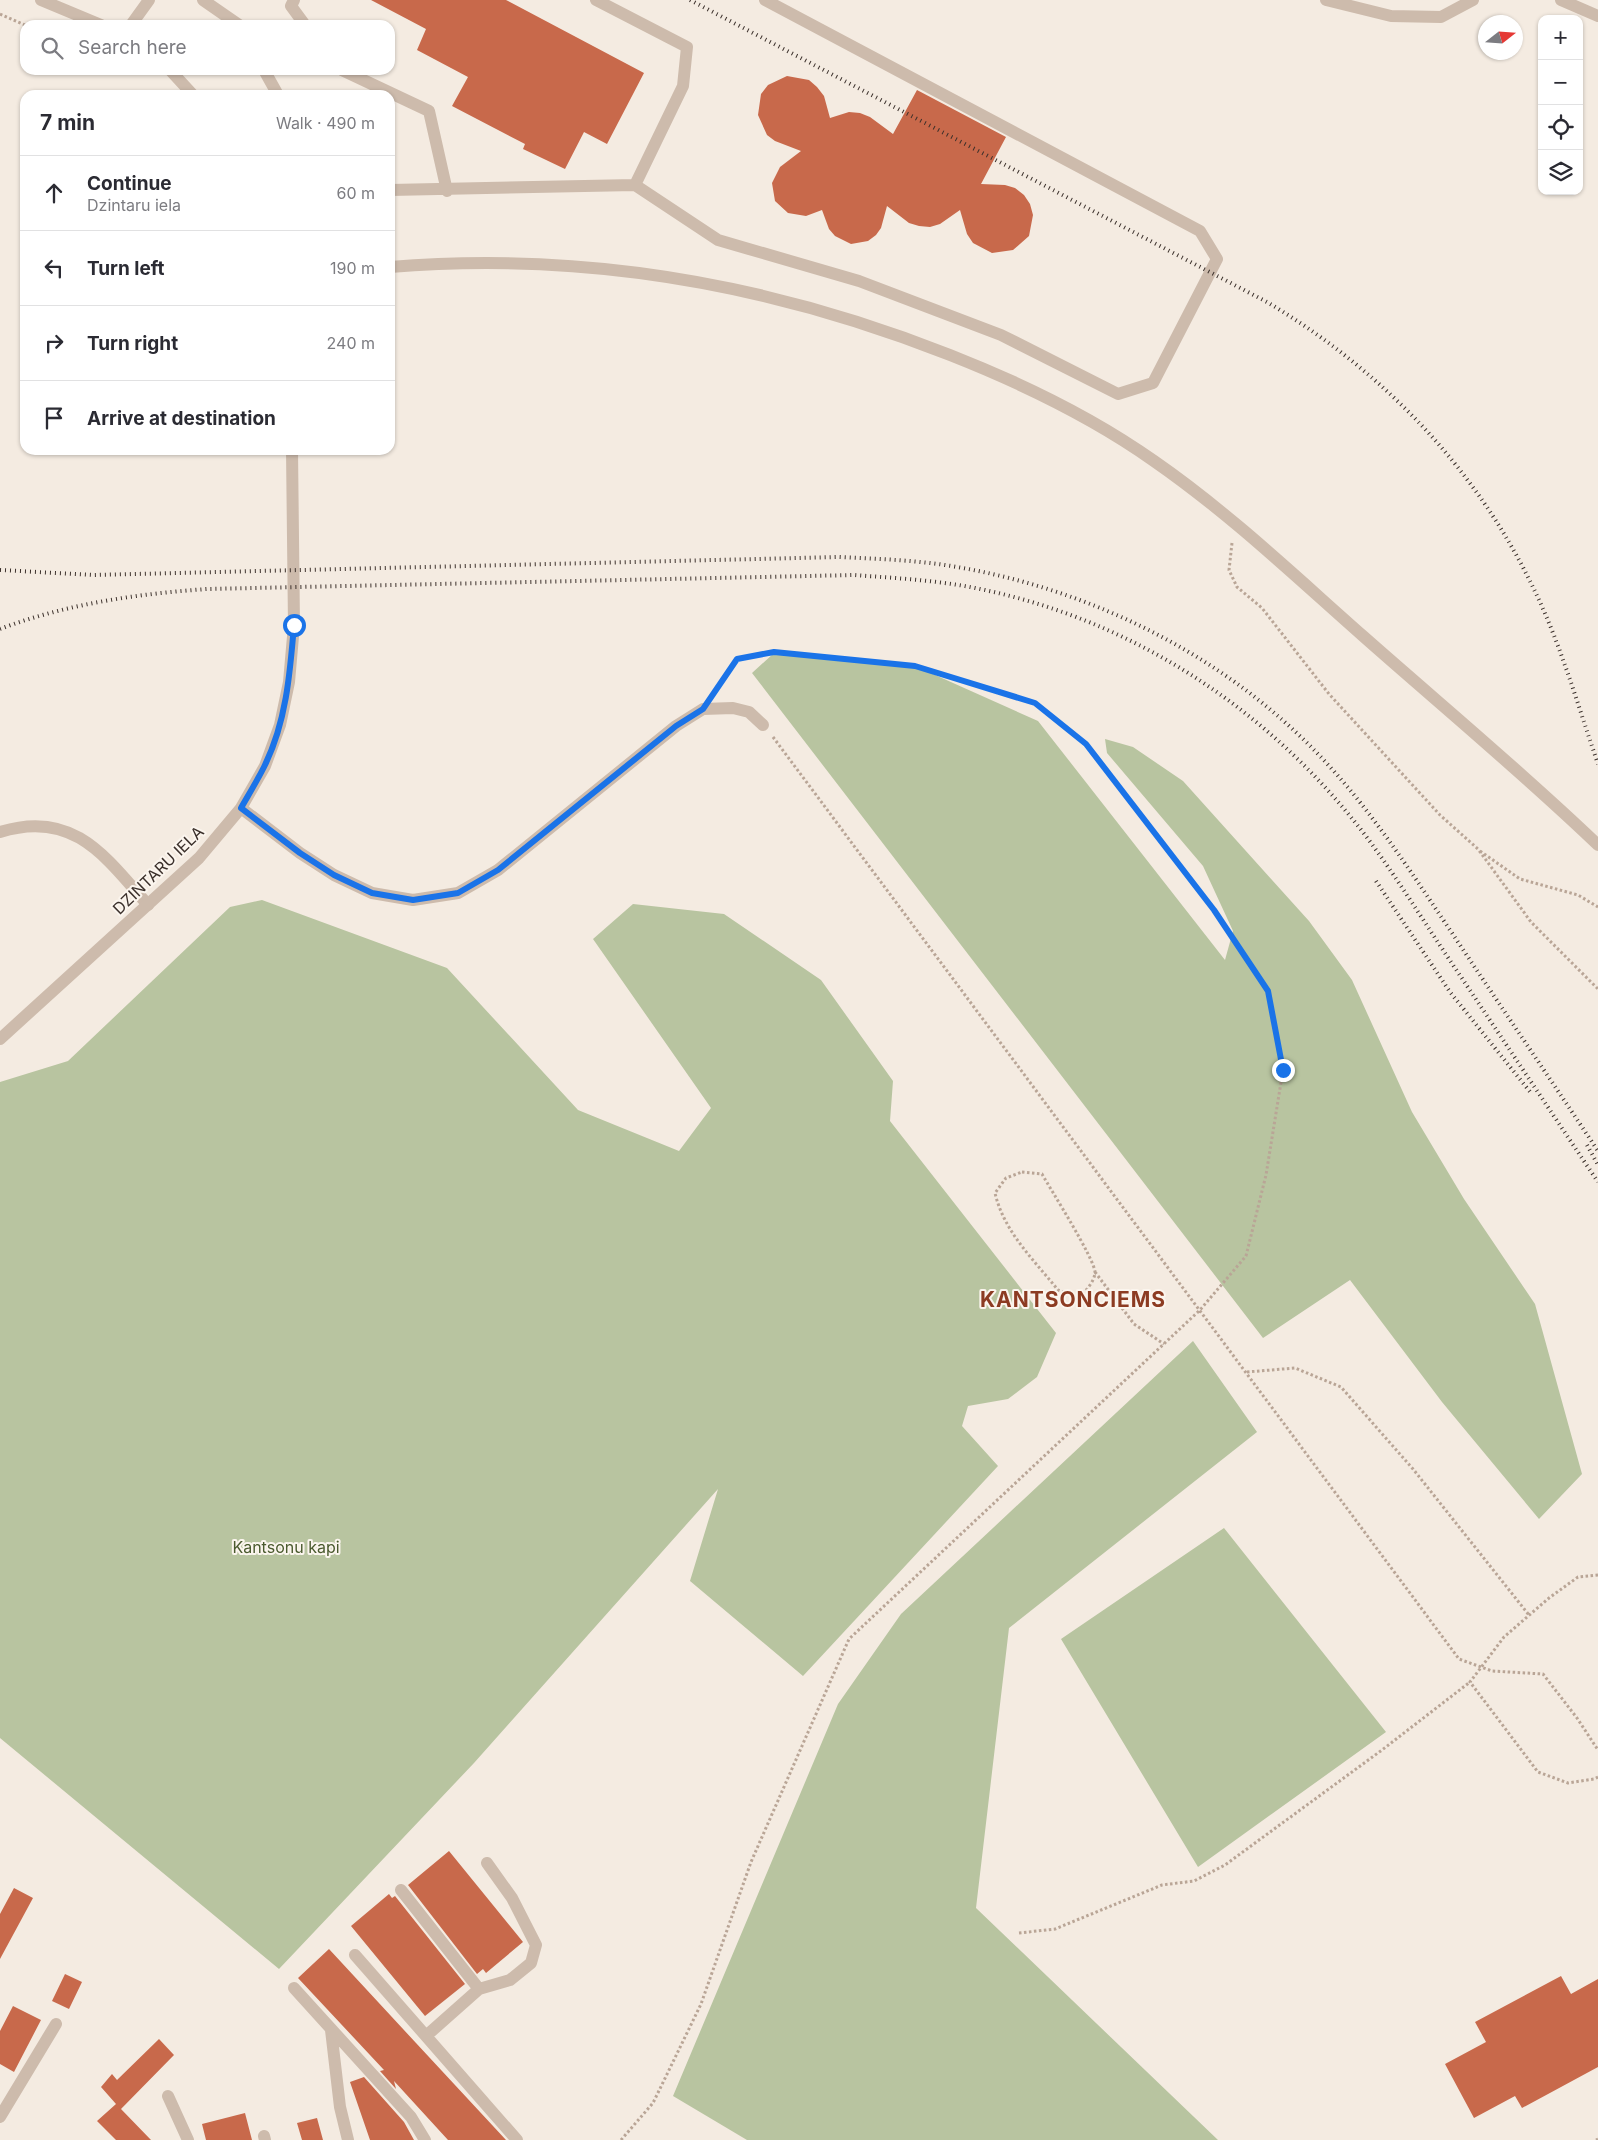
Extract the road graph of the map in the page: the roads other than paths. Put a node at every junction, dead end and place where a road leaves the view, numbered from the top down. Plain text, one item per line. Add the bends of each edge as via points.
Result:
1 (41, 0) edge
2 (149, 0) edge
3 (202, 0) edge
4 (294, 0) edge
5 (596, 0) edge
6 (765, 0) edge
7 (1326, 0) edge
8 (1473, 0) edge
9 (1561, 0) edge
10 (1598, 16) edge
11 (89, 20) edge
12 (135, 20) edge
13 (232, 20) edge
14 (301, 20) edge
15 (175, 75) edge
16 (267, 75) edge
17 (353, 75) edge
18 (188, 90) edge
19 (275, 90) edge
20 (384, 90) edge
21 (395, 95) edge
22 (635, 186) junction
23 (395, 190) edge
24 (446, 190) junction
25 (395, 267) edge
26 (292, 455) edge
27 (763, 725) road end
28 (241, 808) junction
29 (0, 832) edge
30 (1598, 844) edge
31 (148, 905) junction
32 (0, 1039) edge
33 (487, 1863) dead end
34 (401, 1890) dead end
35 (355, 1955) dead end
36 (294, 1988) dead end
37 (479, 1989) junction
38 (56, 2024) dead end
39 (332, 2030) junction
40 (426, 2036) junction
41 (168, 2096) dead end
42 (0, 2117) edge
43 (188, 2140) edge
44 (348, 2140) edge
45 (425, 2140) edge
46 (517, 2140) edge

1 - 11 street
2 - 12 street
3 - 13 street
4 - 14 street via 291,6
5 - 22 street via 687,47 683,86
6 - 22 street via 1200,231 1217,259 1153,383 1118,394 992,332 859,281 718,240
7 - 8 street via 1391,16 1441,17
9 - 10 street
15 - 18 street
16 - 19 street
17 - 20 street
21 - 24 street via 429,111
22 - 24 street
23 - 24 street
25 - 30 street via 529,263 679,277 778,298 888,330 989,370 1076,412 1154,461 1237,526
26 - 28 street, DZINTARU IELA via 294,625 290,682 280,725 265,766
27 - 28 street via 749,712 733,708 703,709 676,726 498,870 458,893 413,900 372,893 334,875
28 - 31 street, DZINTARU IELA via 199,858
29 - 31 street via 37,826 61,829 83,838 106,858
31 - 32 street, DZINTARU IELA
33 - 37 street via 512,1898 536,1945 531,1963 510,1980
34 - 37 street
35 - 40 street
36 - 39 street
37 - 40 street
38 - 42 street
39 - 44 street via 340,2107
39 - 45 street via 411,2117
40 - 46 street
41 - 43 street

